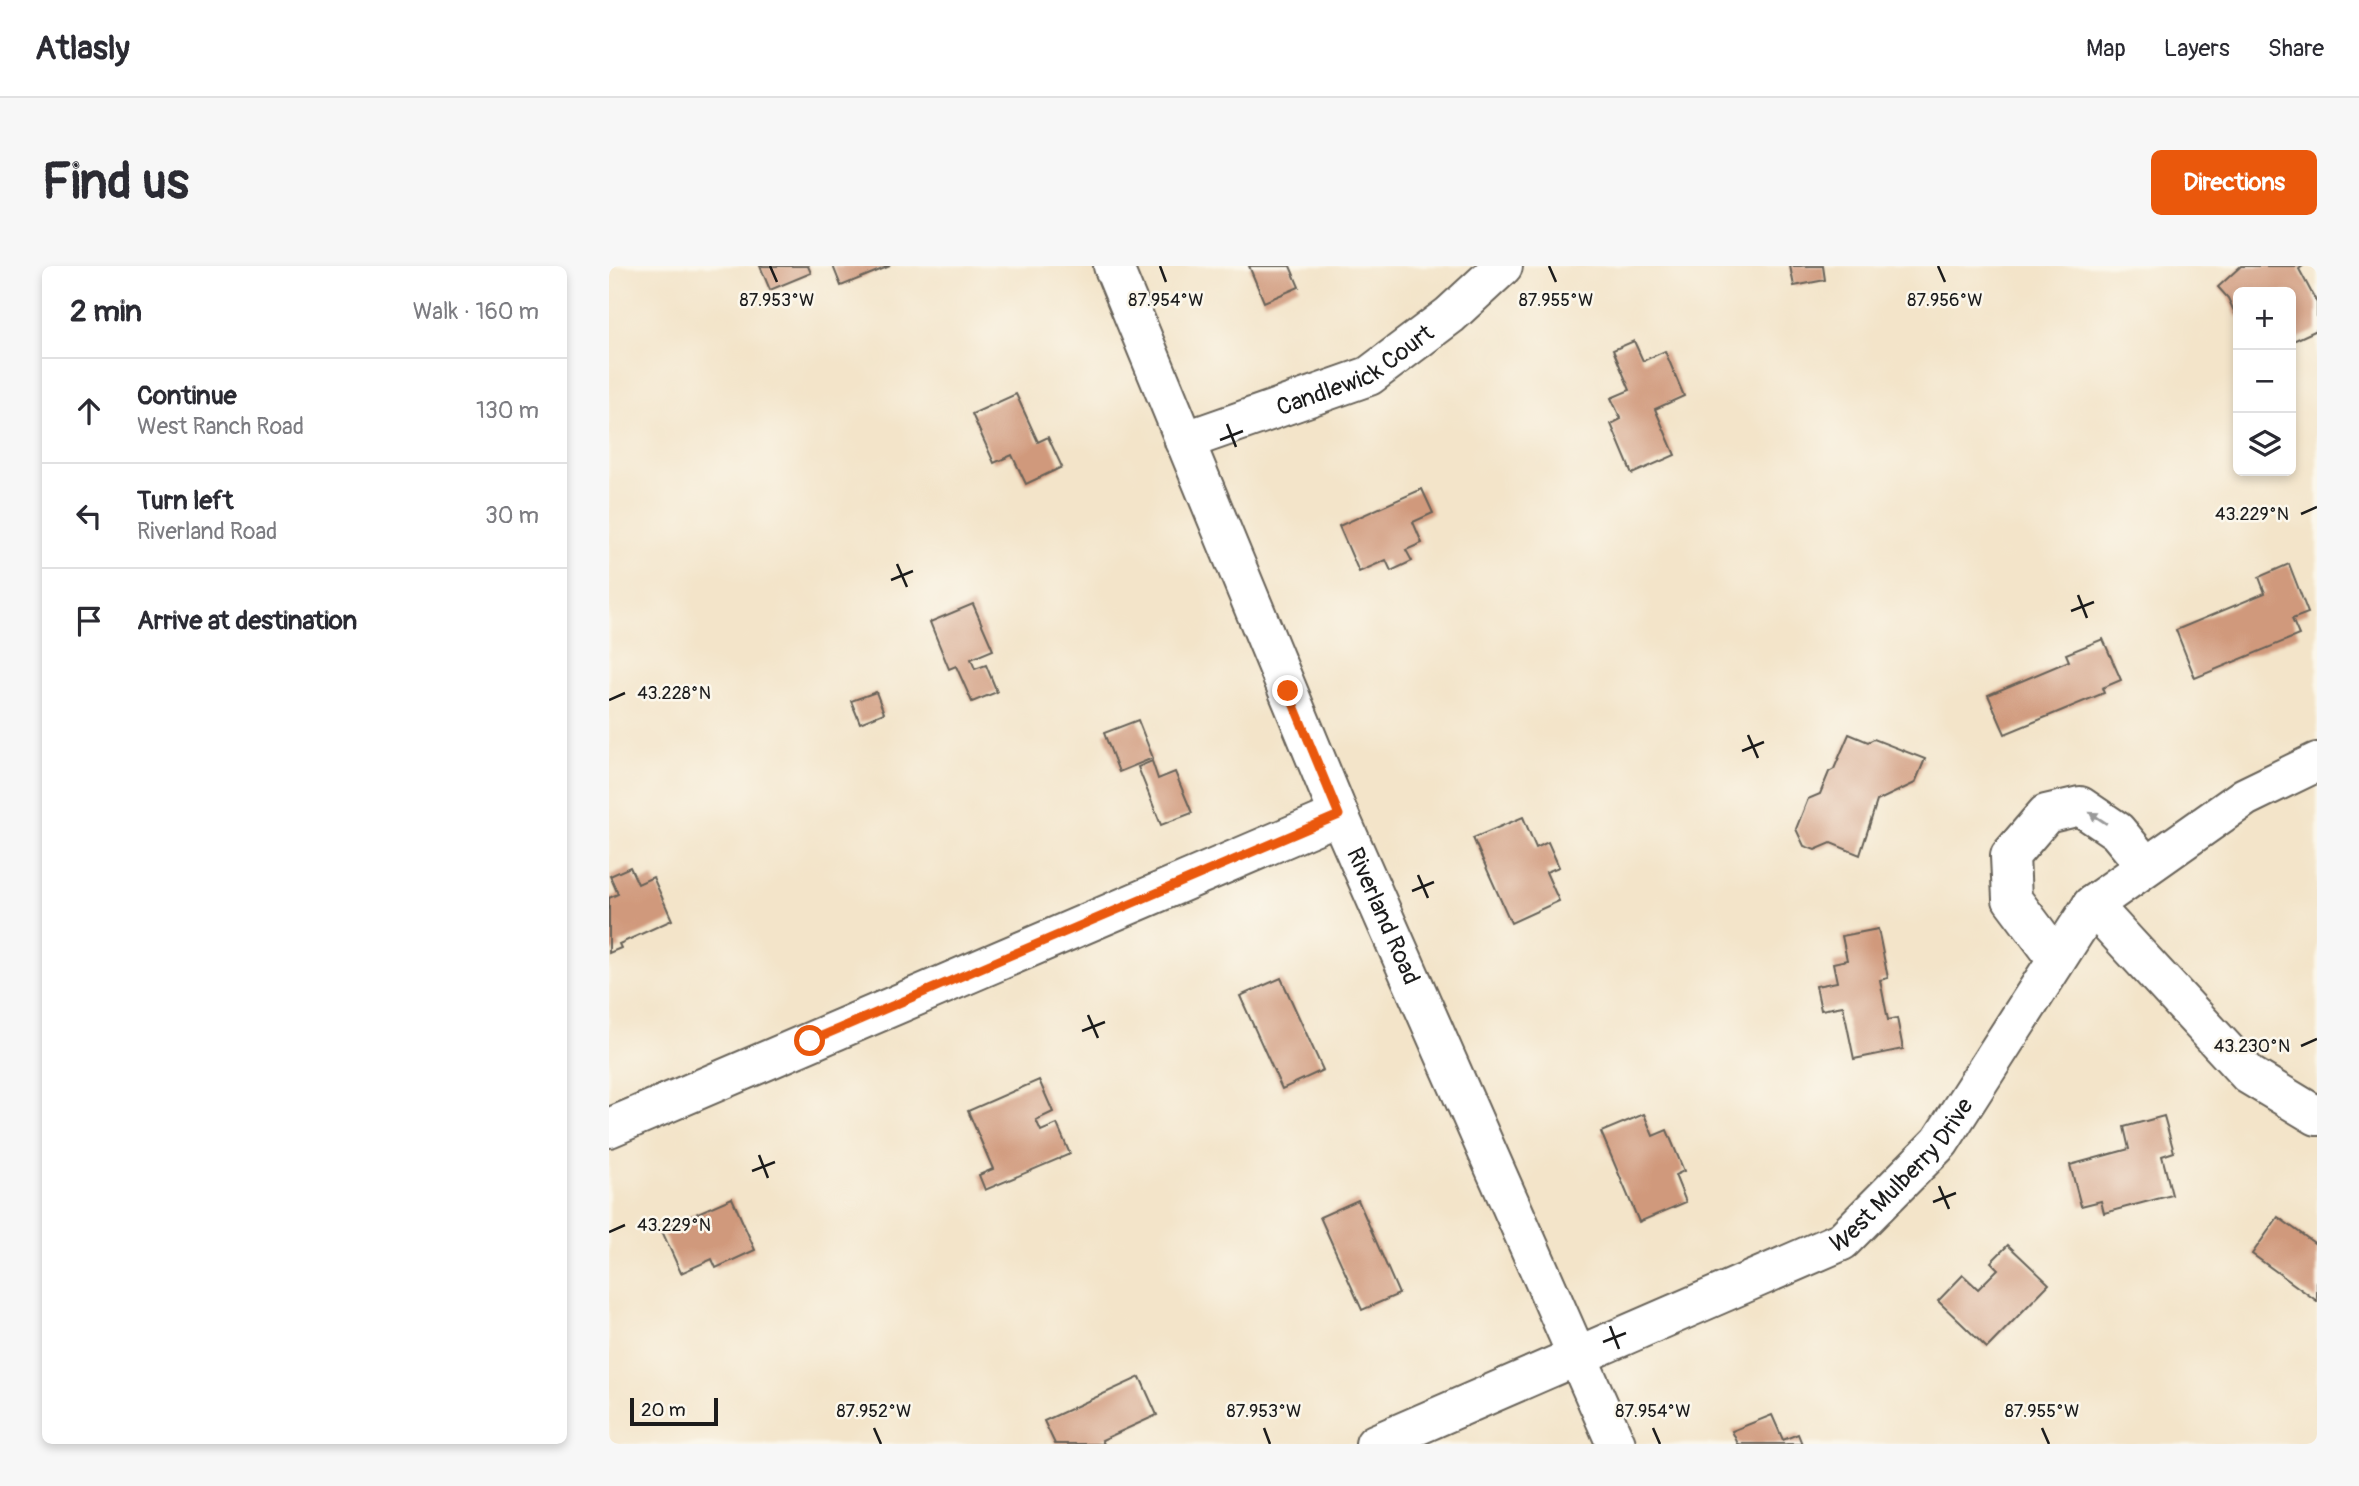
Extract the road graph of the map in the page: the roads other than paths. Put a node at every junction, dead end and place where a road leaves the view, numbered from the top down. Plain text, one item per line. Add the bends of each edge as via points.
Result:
1 (1112, 266) edge
2 (1503, 266) edge
3 (1184, 441) junction
4 (2317, 762) edge
5 (1339, 815) junction
6 (2146, 866) junction
7 (2092, 905) junction
8 (2057, 959) junction
9 (2317, 1116) edge
10 (609, 1128) edge
11 (1579, 1356) junction
12 (1375, 1444) edge
13 (1616, 1444) edge

1 - 3 street, Riverland Road
2 - 3 street, Candlewick Court via 1450,315 1369,376
3 - 5 street, Riverland Road
4 - 6 street, West Mulberry Drive via 2245,797
5 - 10 street
5 - 11 street, Riverland Road
6 - 7 street, West Mulberry Drive
6 -> 8 street via 2117,831 2080,806 2046,814 2010,856 2012,898
7 - 8 street, West Mulberry Drive
7 - 9 street via 2249,1075
8 - 11 street, West Mulberry Drive via 1940,1142 1842,1241
11 - 12 street, West Mulberry Drive
11 - 13 street, Riverland Road

